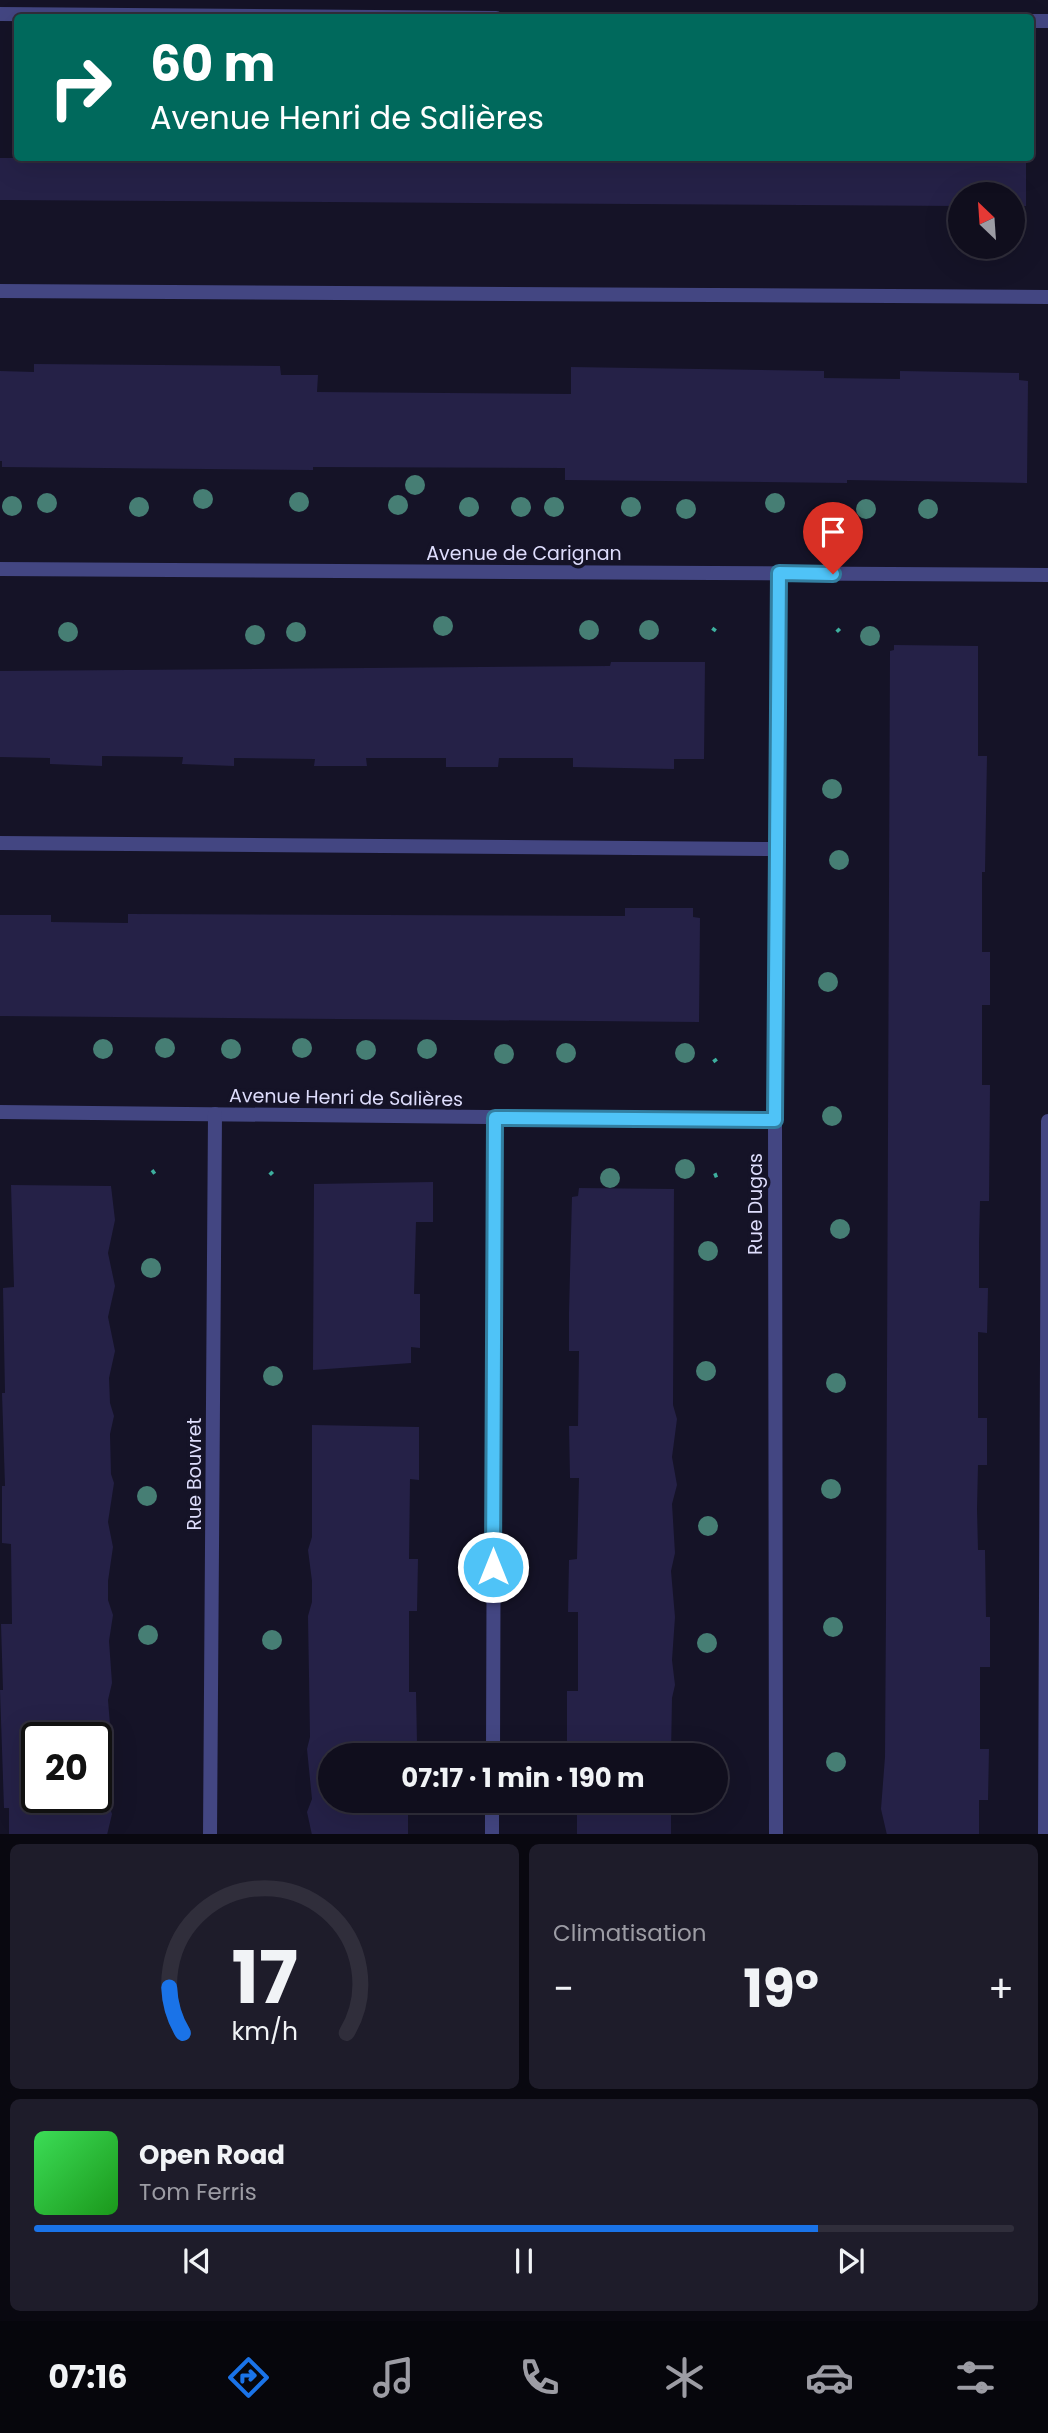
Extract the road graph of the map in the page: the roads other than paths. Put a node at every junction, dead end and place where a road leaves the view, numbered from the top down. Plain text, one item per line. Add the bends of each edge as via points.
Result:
1 (0, 291) edge
2 (1048, 297) edge
3 (0, 569) edge
4 (779, 573) junction
5 (1048, 575) edge
6 (0, 843) edge
7 (777, 849) junction
8 (0, 1112) edge
9 (215, 1114) junction
10 (495, 1118) junction
11 (775, 1120) junction
12 (1048, 1121) edge
13 (493, 1743) edge
14 (492, 1813) edge
15 (210, 1834) edge
16 (492, 1834) edge
17 (776, 1834) edge
18 (1045, 1834) edge

1 - 2 street
3 - 4 street, Avenue de Carignan
4 - 5 street, Avenue de Carignan
4 - 7 street, Rue Dugas
6 - 7 street
7 - 11 street, Rue Dugas
8 - 9 street, Avenue Henri de Salières
9 - 10 street, Avenue Henri de Salières
9 - 15 street, Rue Bouvret
10 - 11 street, Avenue Henri de Salières
10 - 13 street
11 - 17 street, Rue Dugas
12 - 18 street
14 - 16 street

